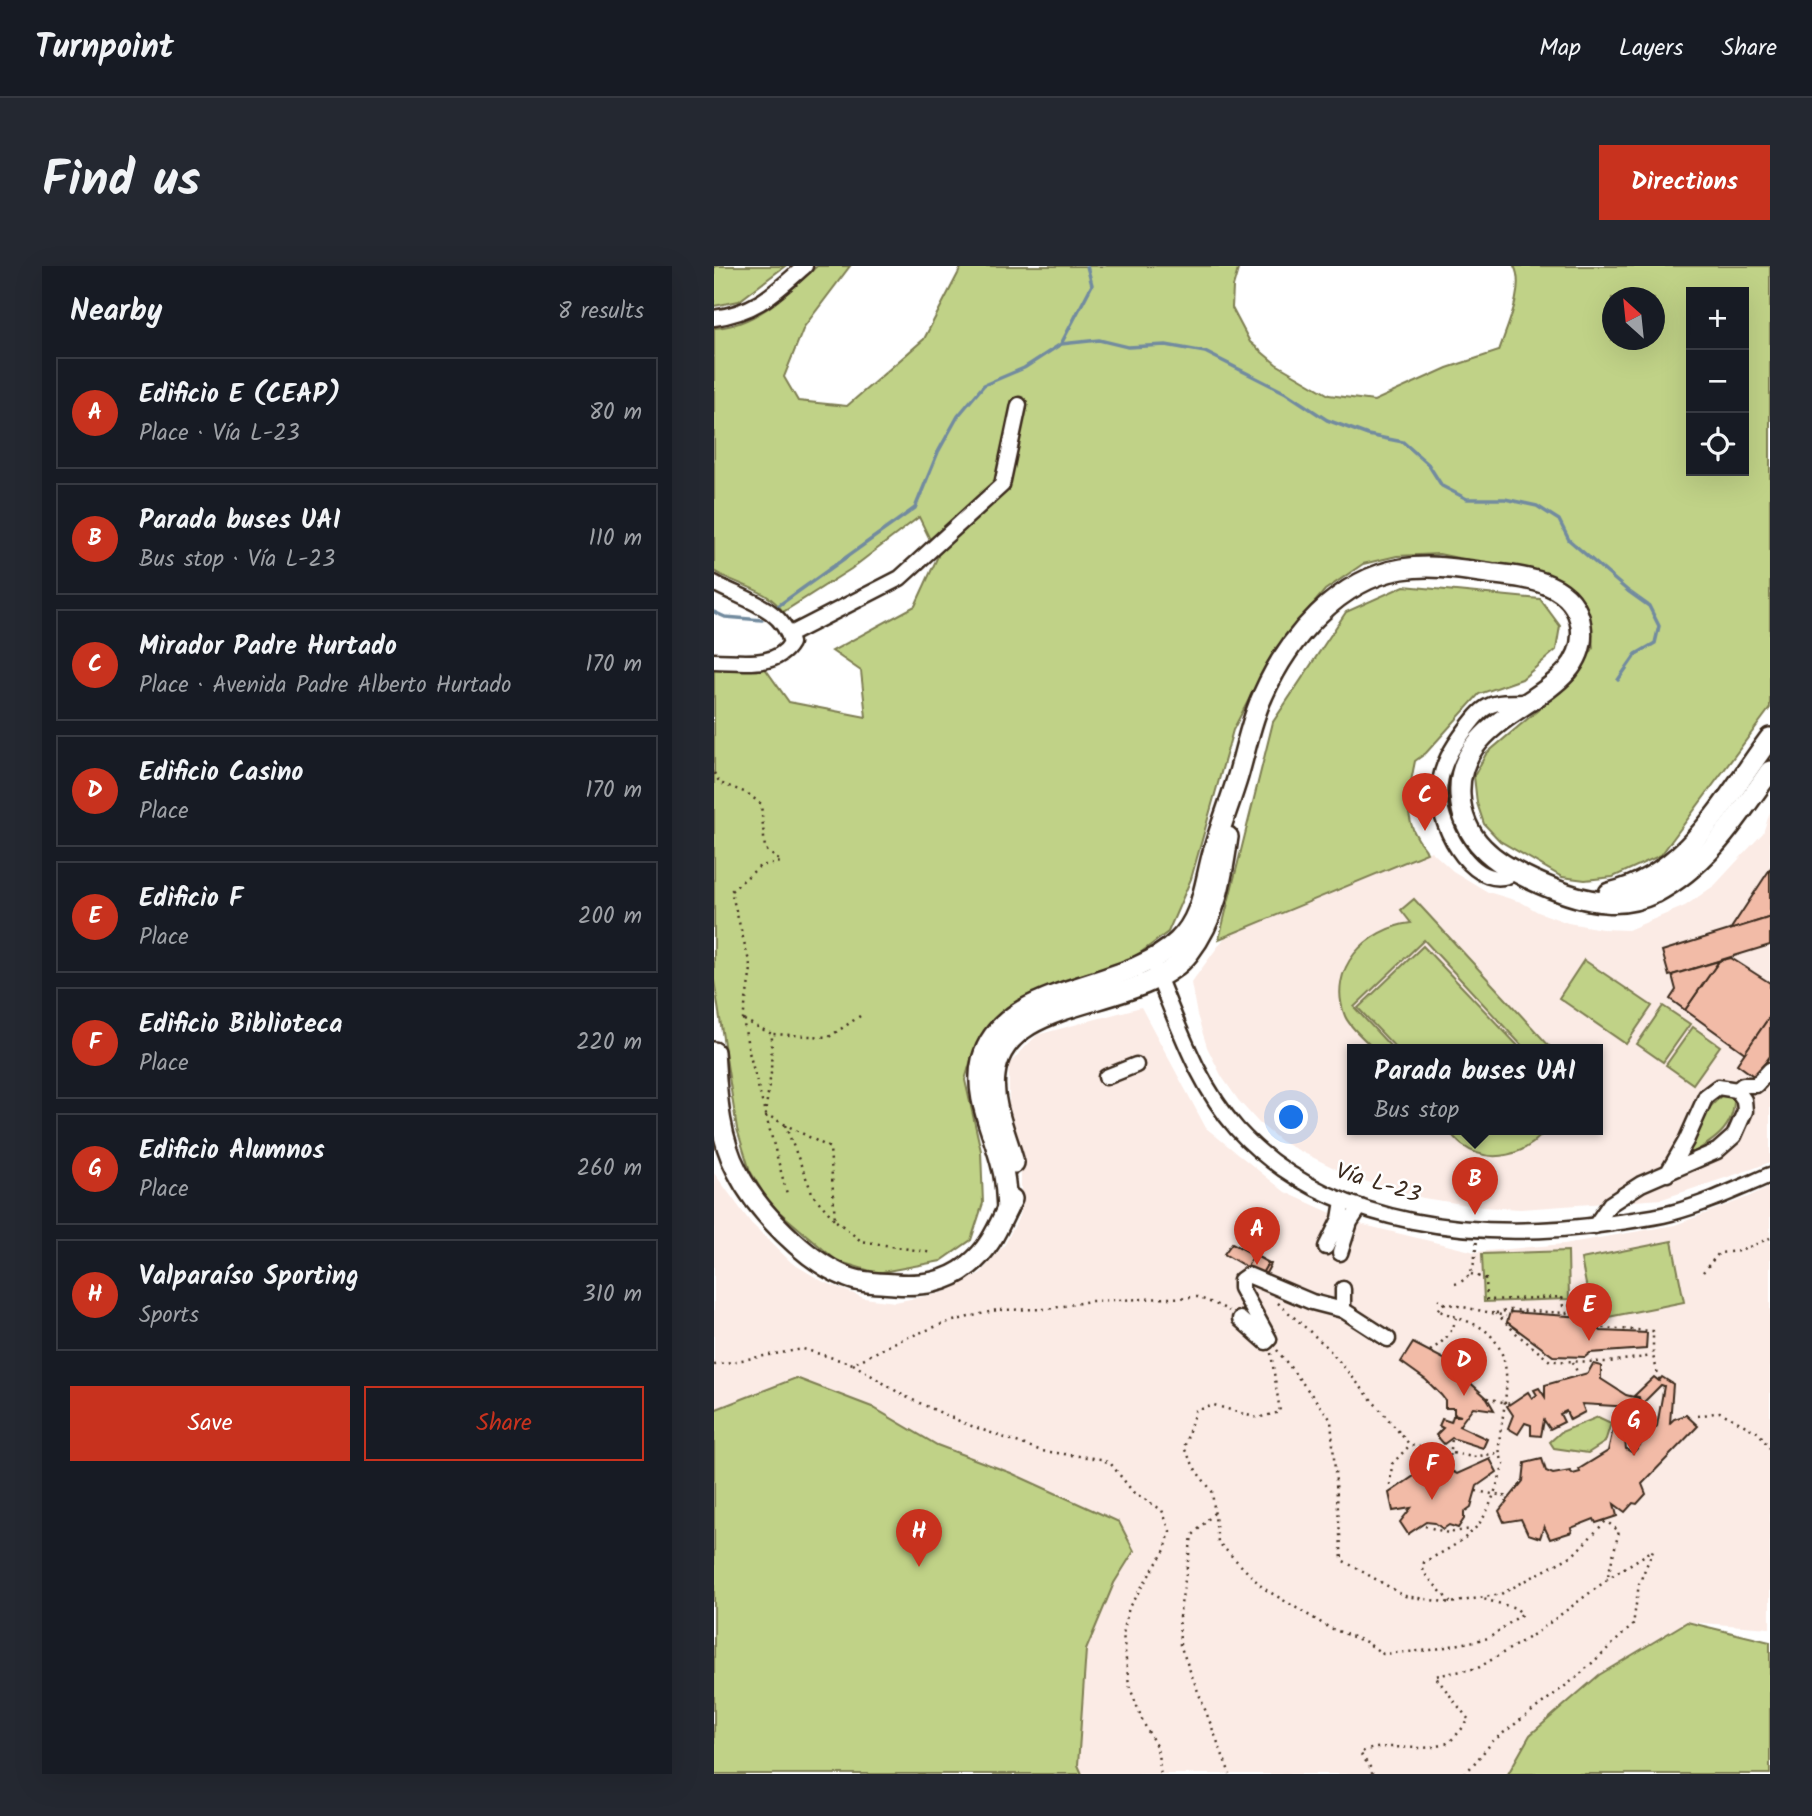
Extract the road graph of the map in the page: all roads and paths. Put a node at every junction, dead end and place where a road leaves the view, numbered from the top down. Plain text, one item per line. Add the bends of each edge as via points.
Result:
1 (805, 266) edge
2 (714, 318) edge
3 (1019, 405) dead end
4 (714, 583) edge
5 (789, 635) junction
6 (714, 661) edge
7 (1770, 738) edge
8 (1770, 771) edge
9 (714, 773) edge
10 (1238, 779) junction
11 (1580, 897) junction
12 (1165, 952) junction
13 (1138, 968) junction
14 (1158, 979) junction
15 (860, 1016) dead end
16 (743, 1019) junction
17 (772, 1034) junction
18 (714, 1052) edge
19 (1136, 1065) dead end
20 (1770, 1070) edge
21 (1106, 1077) dead end
22 (1737, 1090) junction
23 (716, 1094) edge
24 (765, 1114) junction
25 (785, 1124) junction
26 (1667, 1174) junction
27 (1770, 1175) edge
28 (787, 1194) dead end
29 (1627, 1194) junction
30 (1343, 1200) junction
31 (1360, 1207) junction
32 (1007, 1209) junction
33 (835, 1220) junction
34 (1631, 1220) junction
35 (1595, 1226) junction
36 (1479, 1230) junction
37 (1770, 1238) edge
38 (933, 1253) dead end
39 (1703, 1272) dead end
40 (1471, 1275) junction
41 (1455, 1284) dead end
42 (1343, 1289) dead end
43 (1271, 1296) dead end
44 (1438, 1299) dead end
45 (1444, 1303) junction
46 (1590, 1304) dead end
47 (1343, 1310) junction
48 (1496, 1313) junction
49 (1506, 1316) dead end
50 (1456, 1318) junction
51 (1240, 1319) joint
52 (1269, 1339) junction
53 (1388, 1339) dead end
54 (1430, 1351) dead end
55 (1653, 1356) junction
56 (1573, 1361) junction
57 (853, 1364) junction
58 (714, 1365) edge
59 (1577, 1372) dead end
60 (1661, 1385) dead end
61 (1487, 1398) dead end
62 (1510, 1404) dead end
63 (1634, 1413) dead end
64 (1698, 1416) dead end
65 (1452, 1438) dead end
66 (1625, 1440) dead end
67 (1410, 1445) junction
68 (1770, 1449) edge
69 (1498, 1453) junction
70 (1449, 1470) dead end
71 (1390, 1485) dead end
72 (1476, 1490) dead end
73 (1509, 1497) dead end
74 (1214, 1513) junction
75 (1424, 1526) dead end
76 (1474, 1528) junction
77 (1606, 1580) junction
78 (1481, 1598) junction
79 (1451, 1603) junction
80 (1161, 1774) edge
81 (1230, 1774) edge
82 (1372, 1774) edge
83 (1465, 1774) edge

1 - 2 street via 763,303
3 - 5 street via 1002,485 900,578
4 - 5 street via 756,602
5 - 6 street via 786,653 768,661
7 - 11 main road via 1702,831 1665,869 1619,891
8 - 11 main road via 1738,819 1679,878 1632,901
9 - 16 path via 720,783 761,804 765,849 781,862 760,866 731,891 751,970
10 - 11 main road via 1261,698 1288,648 1330,604 1366,581 1427,567 1547,583 1562,593 1579,617 1580,647 1572,665 1552,685 1476,742 1460,785 1464,819 1492,856
10 - 12 main road via 1199,910 1180,940
10 - 14 main road via 1217,903 1188,954
12 - 13 main road
12 - 14 street
13 - 14 street
13 - 32 main road via 1038,1000 1007,1020 991,1040 982,1059 982,1100 1002,1163
14 - 30 street, Vía L-23 via 1191,1057 1223,1112 1252,1144 1286,1171
14 - 32 main road via 1046,1015 1016,1033 1003,1051 994,1091 1016,1171 1016,1192
15 - 17 path via 830,1037
16 - 17 path
16 - 24 path
17 - 24 path
18 - 23 main road
19 - 21 street
20 - 22 street via 1756,1085
22 - 26 street via 1718,1087 1706,1096
22 - 26 street via 1745,1111 1734,1136 1717,1151
23 - 32 main road via 724,1138 746,1187 795,1242 849,1278 908,1286 959,1273 989,1245
24 - 25 path
24 - 28 path
25 - 33 path via 813,1195
25 - 33 path via 830,1148
26 - 29 street
27 - 34 street, Vía L-23 via 1700,1204
29 - 34 street
29 - 35 street via 1610,1204
30 - 31 street, Vía L-23
30 - 31 street via 1333,1250
31 - 36 street, Vía L-23
33 - 38 path via 861,1241
34 - 35 street, Vía L-23
35 - 36 street, Vía L-23
36 - 40 path
37 - 39 path via 1740,1251 1719,1253
40 - 41 path
40 - 46 path via 1486,1279 1487,1300 1562,1297 1563,1306
42 - 47 street
43 - 67 path via 1325,1346
44 - 45 path
45 - 48 path
45 - 50 path via 1437,1310
47 - 52 street via 1248,1275 1241,1280 1241,1288
47 - 53 street
48 - 49 path
48 - 55 path via 1586,1314 1603,1328 1653,1331
48 - 56 path via 1550,1360
50 - 54 path via 1453,1331
50 - 69 path via 1486,1331 1507,1367
51 - 52 street via 1266,1342
51 - 57 path via 1196,1297 997,1310 945,1323
52 - 74 path via 1280,1412 1257,1418 1214,1405 1195,1411 1184,1448 1212,1491
52 - 79 path via 1331,1420 1342,1560 1405,1596
55 - 56 path
55 - 60 path
56 - 59 path
57 - 58 path via 803,1349
57 - 80 path via 904,1396 966,1424 1042,1451 1101,1459 1111,1464 1133,1492 1162,1510 1170,1531 1165,1550 1129,1607 1123,1634 1129,1685 1157,1748
61 - 62 path, bridge
63 - 66 path
64 - 68 path via 1720,1412 1759,1433
65 - 70 path, bridge
67 - 69 path via 1473,1457
67 - 71 path via 1392,1464
69 - 76 path via 1504,1464
72 - 73 path, bridge
74 - 78 path via 1218,1542 1263,1588 1383,1654 1489,1639 1522,1614
74 - 81 path via 1192,1536 1179,1617 1180,1645
75 - 76 path via 1448,1533
76 - 79 path via 1454,1546 1424,1562 1423,1572
77 - 78 path via 1619,1531 1606,1521 1573,1555 1501,1594
77 - 82 path via 1536,1633 1478,1668 1435,1676 1469,1720 1446,1744 1360,1752
77 - 83 path via 1653,1550 1639,1584 1633,1625 1577,1677 1494,1740
78 - 79 path

